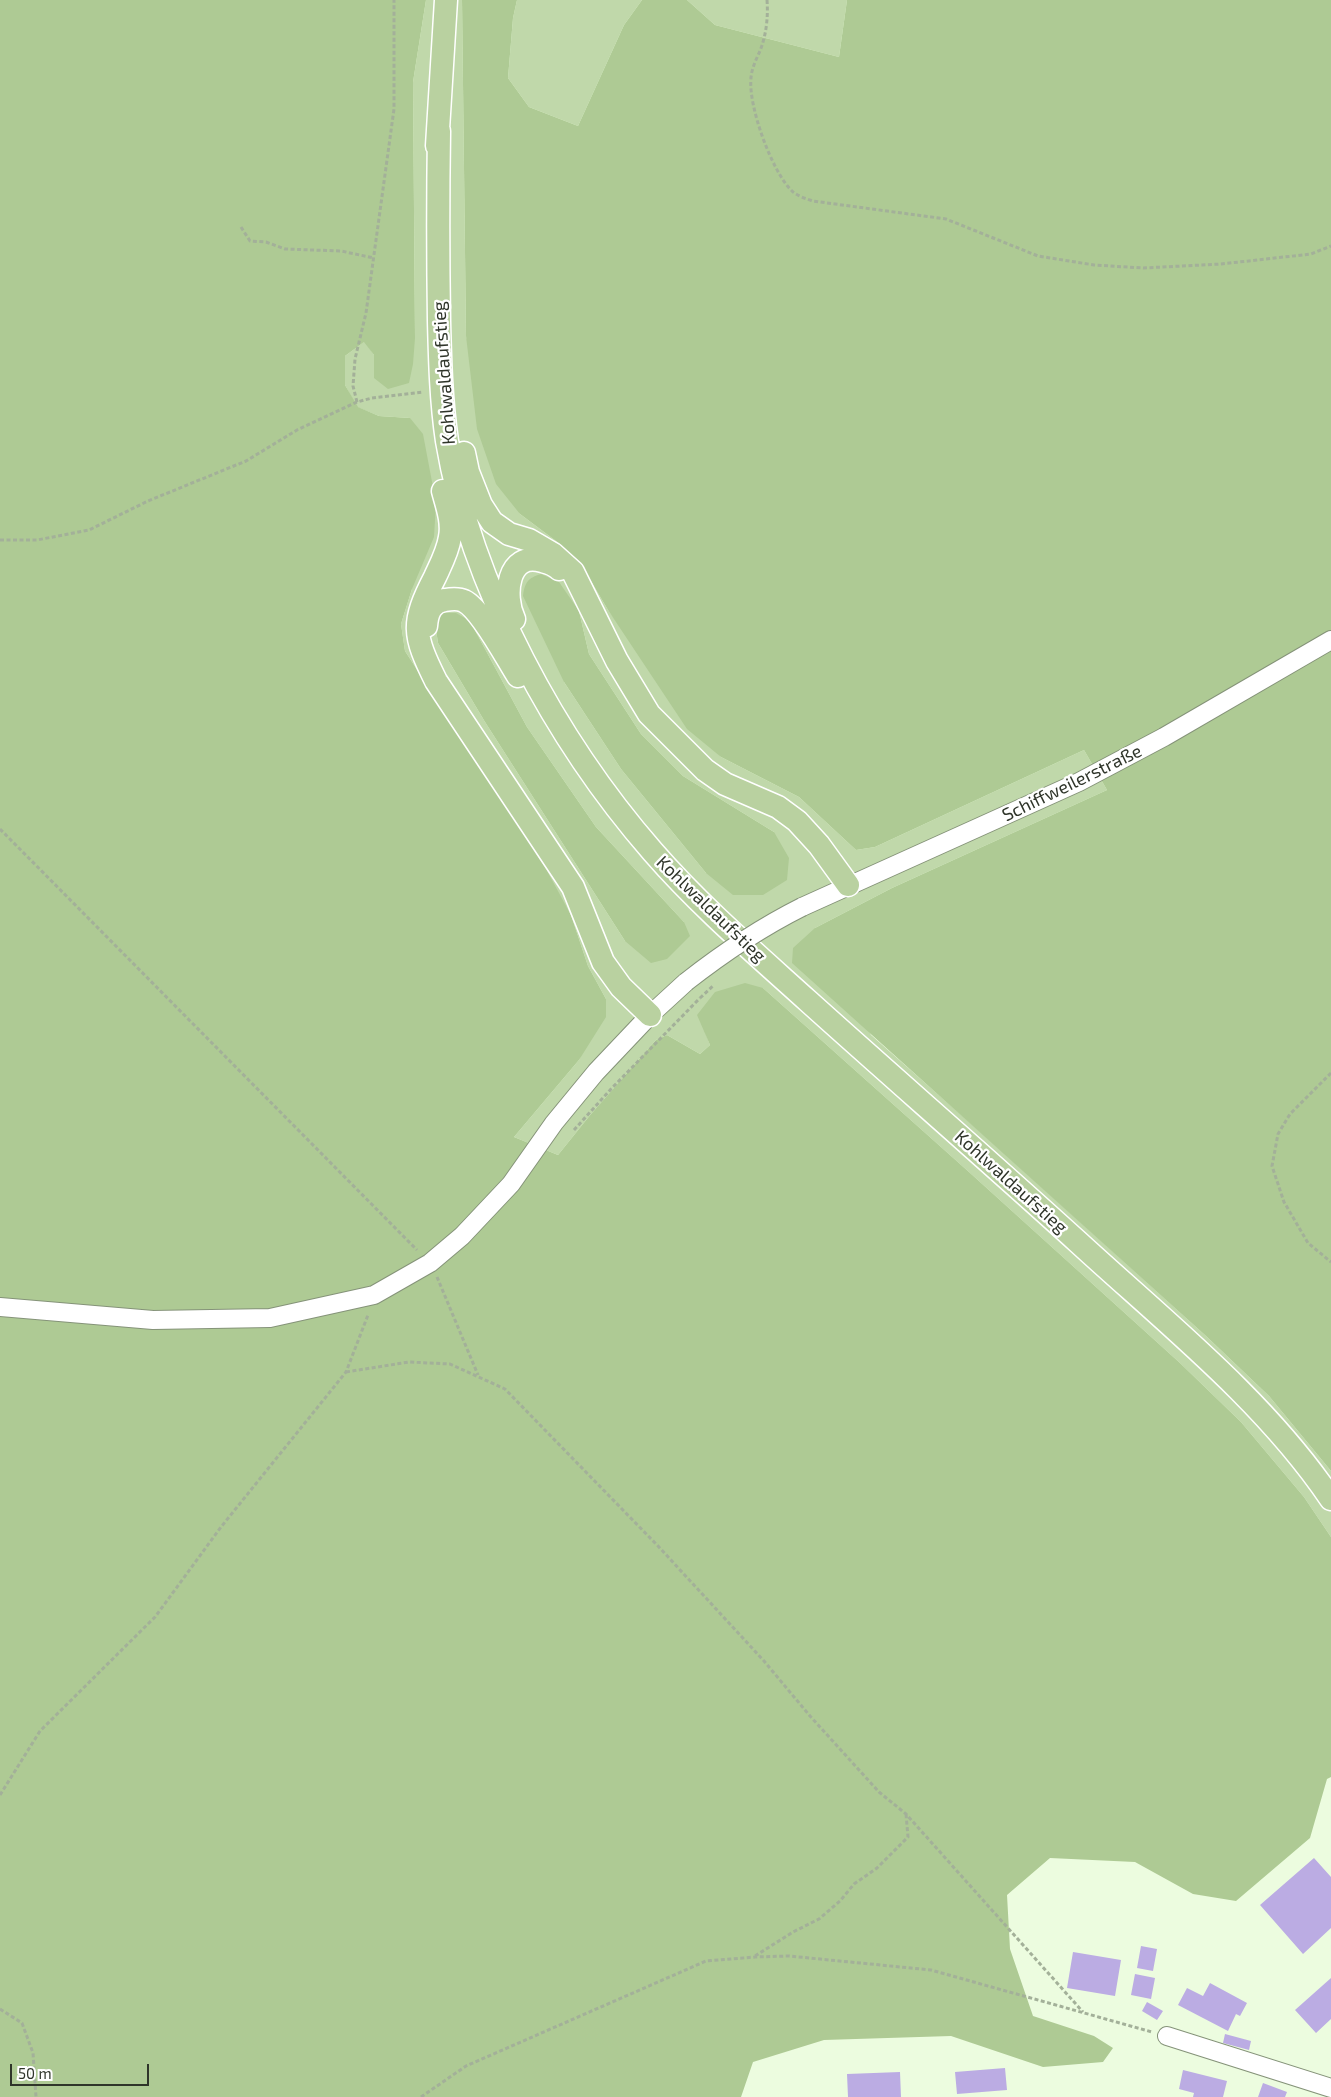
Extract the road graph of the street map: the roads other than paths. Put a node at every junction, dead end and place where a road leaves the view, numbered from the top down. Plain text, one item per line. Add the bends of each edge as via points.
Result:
1 (446, 0) edge
2 (439, 131) junction
3 (438, 266) junction
4 (598, 622) junction
5 (1331, 640) edge
6 (436, 681) junction
7 (566, 733) junction
8 (616, 807) junction
9 (848, 886) junction
10 (650, 1016) junction
11 (0, 1307) edge
12 (1331, 1499) edge
13 (1167, 2036) road end
14 (1331, 2088) edge

1 - 2 main road
2 - 3 main road, Kohlwaldaufstieg
2 - 6 main road via 432,182 427,391 432,442 450,518 451,536 445,557 421,604 417,631 421,651
3 - 4 main road via 450,380 468,472 481,504 492,522 509,534 529,540 553,554 573,572
3 - 7 main road, Kohlwaldaufstieg via 441,378 447,440 461,504 501,614 533,678
4 - 7 main road via 582,595 554,564 535,559 520,563 511,574 508,590 510,612
4 - 9 main road via 649,714 682,749 725,784 778,806 797,821
5 - 9 street, Schiffweilerstraße via 1164,737 1079,782
6 - 8 main road via 427,648 427,615 441,601 464,600 478,612 555,736
6 - 10 main road via 573,888 602,962
7 - 8 main road, Kohlwaldaufstieg
8 - 12 main road, Kohlwaldaufstieg via 655,854 708,909 1194,1348 1256,1408
9 - 10 street, Schiffweilerstraße, bridge via 802,907 721,954
10 - 11 street, Schiffweilerstraße via 596,1072 554,1123 512,1184 462,1236 430,1263 374,1295 270,1318 153,1320
13 - 14 street

